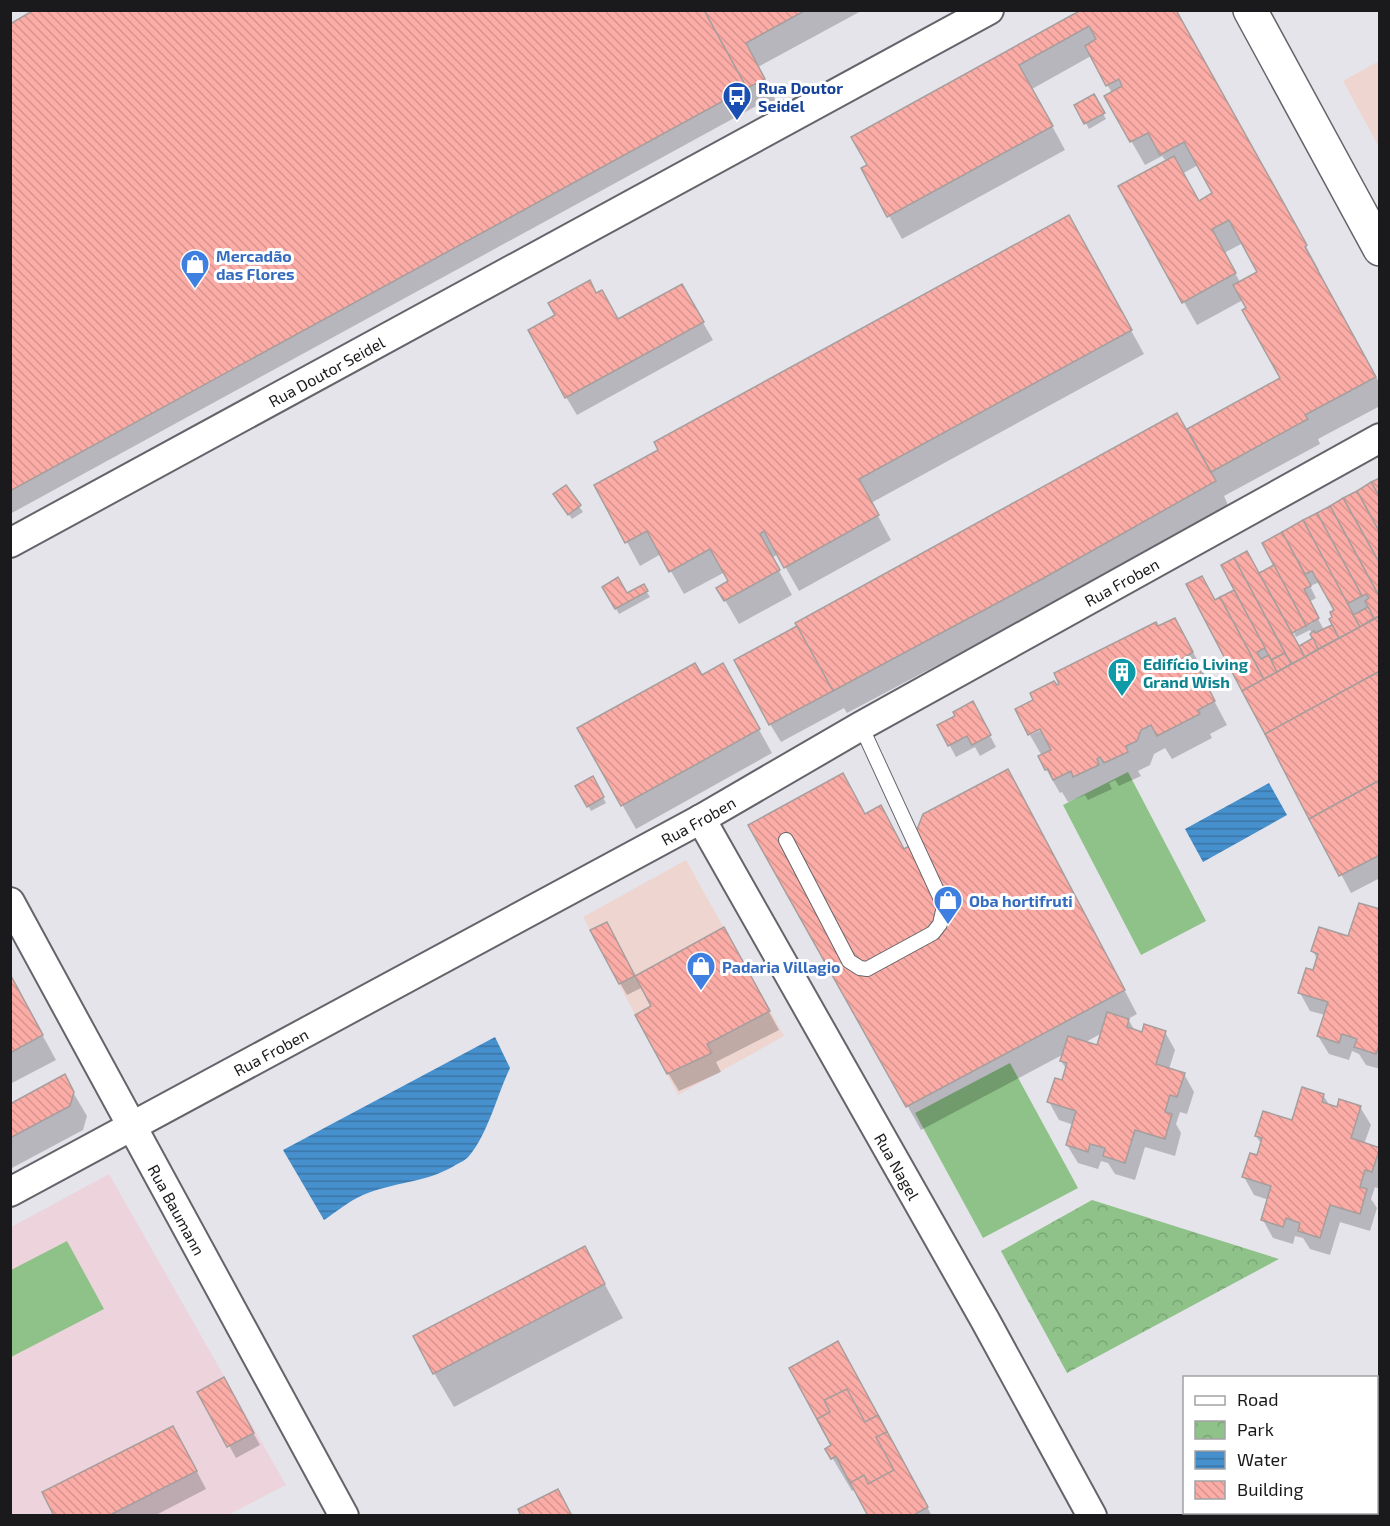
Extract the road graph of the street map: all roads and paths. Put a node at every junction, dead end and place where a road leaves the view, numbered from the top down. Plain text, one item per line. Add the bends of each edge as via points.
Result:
1 (989, 10) edge
2 (1250, 10) edge
3 (1380, 249) edge
4 (1380, 438) edge
5 (10, 543) edge
6 (861, 726) junction
7 (701, 819) junction
8 (786, 840) dead end
9 (10, 902) edge
10 (133, 1126) junction
11 (10, 1192) edge
12 (344, 1515) edge
13 (1092, 1515) edge

1 - 5 street, Rua Doutor Seidel
2 - 3 main road
4 - 6 street, Rua Froben
6 - 7 street, Rua Froben
6 - 8 lane via 944,906 940,924 933,933 867,969 854,966
7 - 10 street, Rua Froben
7 - 13 street, Rua Nagel
9 - 10 street, Rua Baumann
10 - 11 street, Rua Froben
10 - 12 street, Rua Baumann

